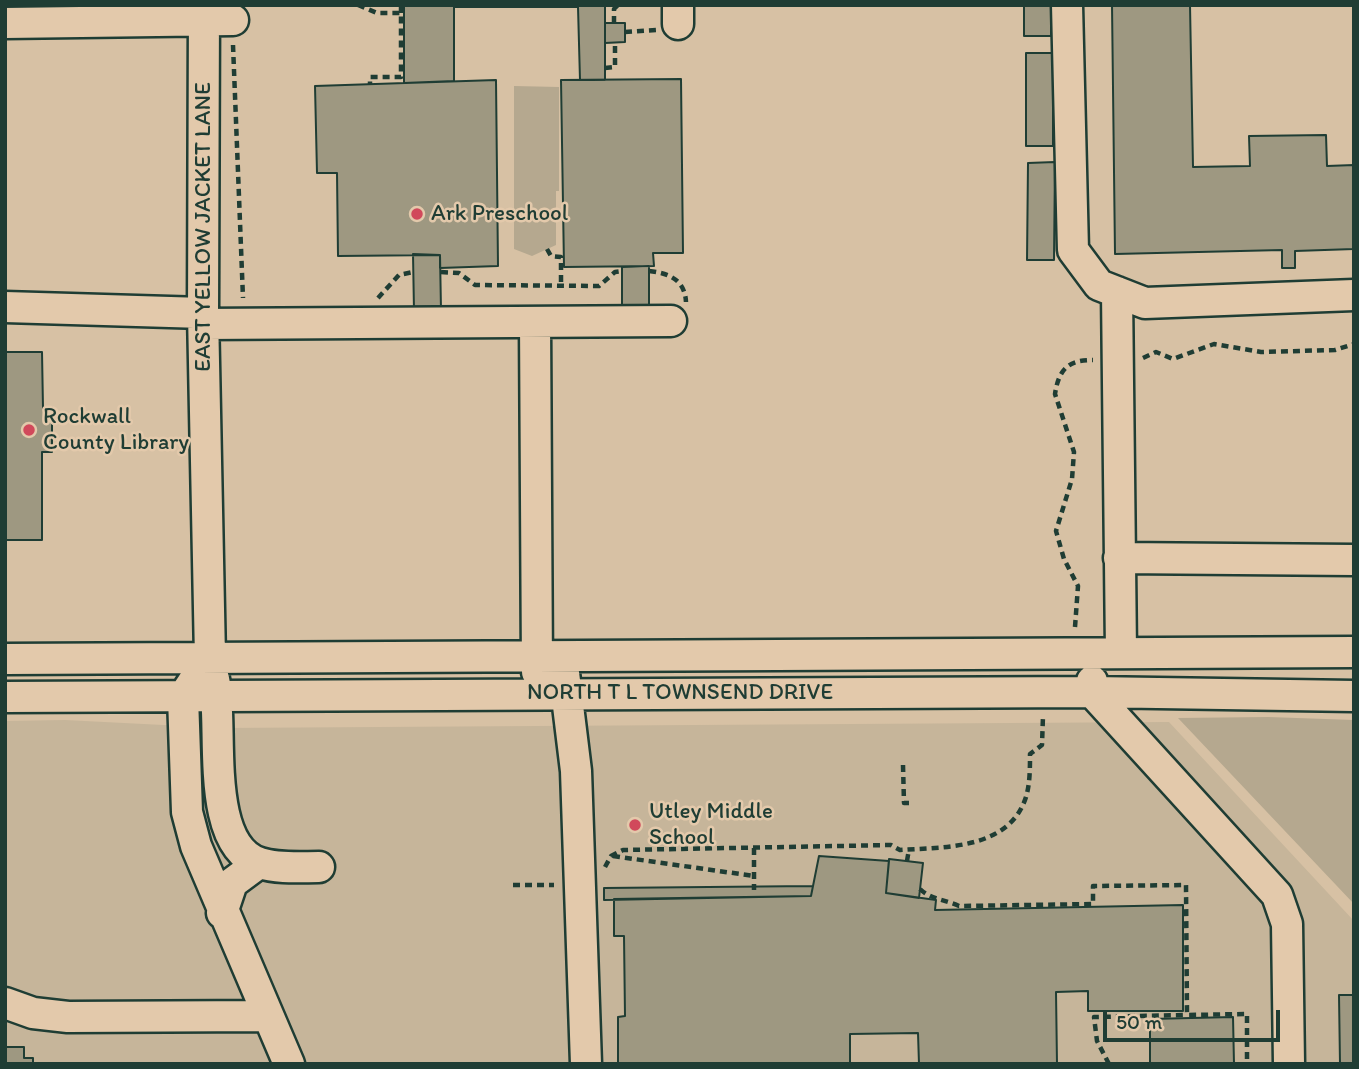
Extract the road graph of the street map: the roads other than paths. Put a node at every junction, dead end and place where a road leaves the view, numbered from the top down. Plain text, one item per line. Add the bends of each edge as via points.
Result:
1 (1067, 5) edge
2 (214, 15) edge
3 (5, 23) edge
4 (1117, 292) junction
5 (1354, 295) edge
6 (5, 307) edge
7 (679, 316) road end
8 (203, 318) junction
9 (535, 322) junction
10 (1119, 558) junction
11 (1354, 560) edge
12 (1096, 646) junction
13 (1354, 652) edge
14 (551, 655) junction
15 (209, 658) junction
16 (5, 659) edge
17 (1092, 692) junction
18 (551, 694) junction
19 (218, 696) junction
20 (1354, 696) edge
21 (5, 697) edge
22 (183, 697) junction
23 (259, 863) junction
24 (319, 867) dead end
25 (222, 912) junction
26 (5, 1003) edge
27 (266, 1016) junction
28 (289, 1064) edge
29 (586, 1064) edge
30 (1289, 1064) edge

1 - 4 street via 1073,250 1099,285
2 - 3 street via 173,23
2 - 8 street, EAST YELLOW JACKET LANE
4 - 5 street via 1146,303
4 - 10 street
6 - 8 street
7 - 9 street
8 - 9 street
8 - 15 street, EAST YELLOW JACKET LANE
9 - 14 street
10 - 11 street
10 - 12 street
12 - 13 street, NORTH T L TOWNSEND DRIVE
12 - 14 street, NORTH T L TOWNSEND DRIVE
12 - 17 street
14 - 15 street, NORTH T L TOWNSEND DRIVE
14 - 18 street
15 - 16 street, NORTH T L TOWNSEND DRIVE
15 - 19 street, EAST YELLOW JACKET LANE
15 - 22 street
17 - 18 street, NORTH T L TOWNSEND DRIVE
17 - 20 street, NORTH T L TOWNSEND DRIVE
17 - 30 street via 1278,895 1287,924
18 - 19 street, NORTH T L TOWNSEND DRIVE
18 - 29 street via 576,771
19 - 22 street, NORTH T L TOWNSEND DRIVE
19 - 23 street, EAST YELLOW JACKET LANE via 219,776 225,816 244,852
21 - 22 street, NORTH T L TOWNSEND DRIVE
22 - 25 street via 187,812
23 - 24 street
23 - 25 street via 232,883
25 - 27 street
26 - 27 street via 33,1013 68,1017
27 - 28 street

